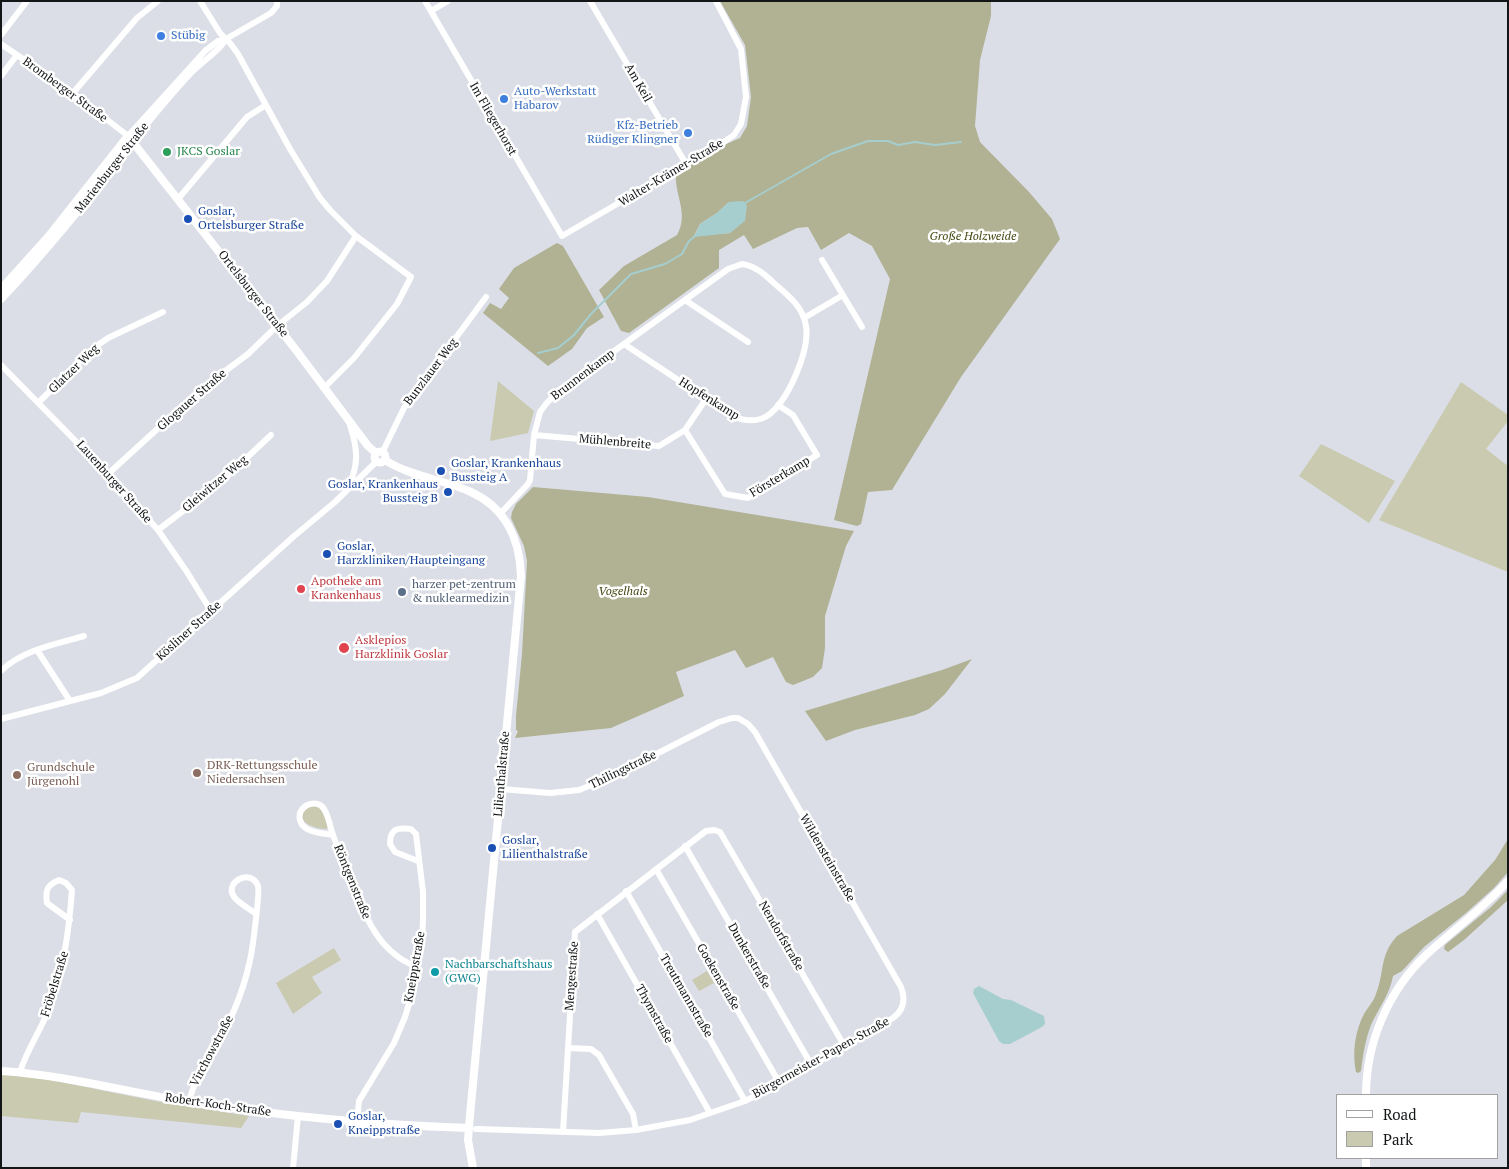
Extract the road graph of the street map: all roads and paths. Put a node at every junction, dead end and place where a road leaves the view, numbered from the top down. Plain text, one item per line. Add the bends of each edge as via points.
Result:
1 (27, 1) edge
2 (158, 1) edge
3 (200, 1) edge
4 (277, 1) edge
5 (425, 1) edge
6 (448, 1) edge
7 (590, 1) edge
8 (716, 1) edge
9 (431, 12) junction
10 (1, 35) edge
11 (226, 39) junction
12 (1, 44) edge
13 (17, 56) junction
14 (1, 76) edge
15 (73, 93) junction
16 (266, 105) junction
17 (130, 139) junction
18 (686, 164) junction
19 (178, 199) junction
20 (356, 236) junction
21 (562, 236) joint
22 (822, 260) dead end
23 (1, 289) edge
24 (843, 295) junction
25 (486, 298) dead end
26 (1, 299) edge
27 (685, 300) junction
28 (163, 312) dead end
29 (804, 318) junction
30 (277, 326) junction
31 (862, 327) dead end
32 (748, 342) dead end
33 (624, 344) junction
34 (1, 365) edge
35 (324, 388) junction
36 (706, 398) junction
37 (39, 402) junction
38 (778, 405) junction
39 (349, 421) junction
40 (685, 430) junction
41 (271, 435) dead end
42 (534, 435) junction
43 (380, 456) junction
44 (108, 474) junction
45 (347, 490) junction
46 (500, 514) junction
47 (158, 530) junction
48 (211, 611) junction
49 (84, 636) dead end
50 (37, 650) junction
51 (1, 671) edge
52 (70, 701) junction
53 (738, 718) joint
54 (1, 719) edge
55 (501, 789) junction
56 (714, 830) joint
57 (333, 835) junction
58 (685, 846) junction
59 (418, 861) junction
60 (656, 869) junction
61 (1508, 881) edge
62 (626, 891) junction
63 (256, 914) junction
64 (597, 914) junction
65 (70, 920) junction
66 (417, 968) junction
67 (903, 1006) joint
68 (845, 1047) junction
69 (568, 1048) junction
70 (812, 1066) junction
71 (1, 1071) edge
72 (20, 1072) junction
73 (780, 1084) junction
74 (1366, 1094) edge
75 (745, 1100) junction
76 (189, 1102) junction
77 (710, 1114) junction
78 (298, 1116) junction
79 (357, 1122) junction
80 (469, 1128) junction
81 (636, 1130) junction
82 (563, 1132) junction
83 (293, 1168) edge
84 (473, 1168) edge

1 - 10 street
2 - 15 street via 137,18
3 - 11 street
4 - 11 street, Marienburger Straße via 271,13
5 - 9 street, Im Fliegerhorst
6 - 9 street
7 - 18 street, Am Keil
8 - 18 street, Walter-Krämer-Straße via 741,49 745,110 734,135
9 - 21 street, Im Fliegerhorst
11 - 16 street
11 - 17 street, Marienburger Straße
12 - 13 street, Bromberger Straße
13 - 14 street
13 - 15 street, Bromberger Straße
15 - 17 street, Bromberger Straße
16 - 19 street via 247,117
16 - 20 street via 320,198
17 - 19 street, Ortelsburger Straße
17 - 23 street, Marienburger Straße
17 - 26 street, Marienburger Straße via 71,220
18 - 21 street, Walter-Krämer-Straße
19 - 30 street, Ortelsburger Straße
20 - 30 street, Glogauer Straße via 327,282
20 - 35 street via 411,277 397,304 354,358
22 - 24 street
24 - 29 street
24 - 31 street
25 - 43 street, Bunzlauer Weg via 404,408
27 - 29 street via 733,266 748,265 760,271 792,299
27 - 32 street
27 - 33 street
28 - 37 street, Glatzer Weg via 108,338
29 - 38 street, Hopfenkamp via 807,333 799,367
30 - 35 street, Ortelsburger Straße
30 - 44 street, Glogauer Straße via 248,354 200,390
33 - 36 street, Hopfenkamp
33 - 42 street, Brunnenkamp via 552,397 540,412
34 - 37 street, Lauenburger Straße
35 - 39 street, Ortelsburger Straße
36 - 38 street, Hopfenkamp via 746,420 762,418
36 - 40 street, Mühlenbreite
37 - 44 street, Lauenburger Straße
38 - 40 street, Försterkamp via 794,415 817,455 748,498 725,494
39 - 43 street, Ortelsburger Straße
39 - 45 street, Kösliner Straße via 357,462
40 - 42 street, Mühlenbreite via 659,446
41 - 47 street, Gleiwitzer Weg via 221,482
42 - 46 street, Brunnenkamp via 528,484
43 - 45 street, Kösliner Straße
43 - 46 street, Lilienthalstraße via 408,471 472,492
44 - 47 street, Lauenburger Straße
45 - 48 street, Kösliner Straße
46 - 55 street, Lilienthalstraße via 517,542 521,576
47 - 48 street, Lauenburger Straße
48 - 52 street, Kösliner Straße via 137,678
49 - 50 street
50 - 51 street via 10,662
50 - 52 street
52 - 54 street, Kösliner Straße
53 - 55 street, Thilingstraße via 719,722 579,790
53 - 67 street, Wildensteinstraße via 755,732 794,800 901,987
55 - 80 street, Lilienthalstraße
56 - 58 street, Mengestraße via 706,831
56 - 68 street, Nendorfstraße via 720,832
57 - 57 street, Röntgenstraße via 324,808 316,803 301,810 302,826
57 - 66 street, Röntgenstraße via 368,922 396,956
58 - 60 street, Mengestraße
58 - 70 street, Dunkerstraße
59 - 59 street, Kneippstraße via 416,834 411,829 395,830 390,836 395,852
59 - 66 street, Kneippstraße via 423,919
60 - 62 street, Mengestraße
60 - 73 street, Goekenstraße
61 - 74 street via 1406,977 1391,1000 1374,1038 1368,1062
62 - 64 street, Mengestraße
62 - 75 street, Treutmannstraße
63 - 63 street, Virchowstraße via 258,887 249,878 236,880 232,887 234,898
63 - 76 street, Virchowstraße via 253,946 238,998 225,1031 192,1088
64 - 69 street, Mengestraße via 575,932
64 - 77 street, Thymstraße
65 - 65 street, Fröbelstraße via 72,890 59,880 50,884 45,892 47,903
65 - 72 street, Fröbelstraße via 50,1007
66 - 79 street, Kneippstraße via 405,1017 394,1043 359,1101
67 - 68 street, Bürgermeister-Papen-Straße via 893,1018
68 - 70 street, Bürgermeister-Papen-Straße
69 - 81 street via 591,1049 599,1055 633,1114
69 - 82 street, Mengestraße
70 - 73 street, Bürgermeister-Papen-Straße
71 - 72 street, Robert-Koch-Straße
72 - 76 street, Robert-Koch-Straße
73 - 75 street, Bürgermeister-Papen-Straße
75 - 77 street, Bürgermeister-Papen-Straße
76 - 78 street, Robert-Koch-Straße
77 - 81 street, Bürgermeister-Papen-Straße
78 - 79 street, Robert-Koch-Straße
78 - 83 street
79 - 80 street, Robert-Koch-Straße
80 - 82 street, Bürgermeister-Papen-Straße
80 - 84 street, Lilienthalstraße
81 - 82 street, Bürgermeister-Papen-Straße

